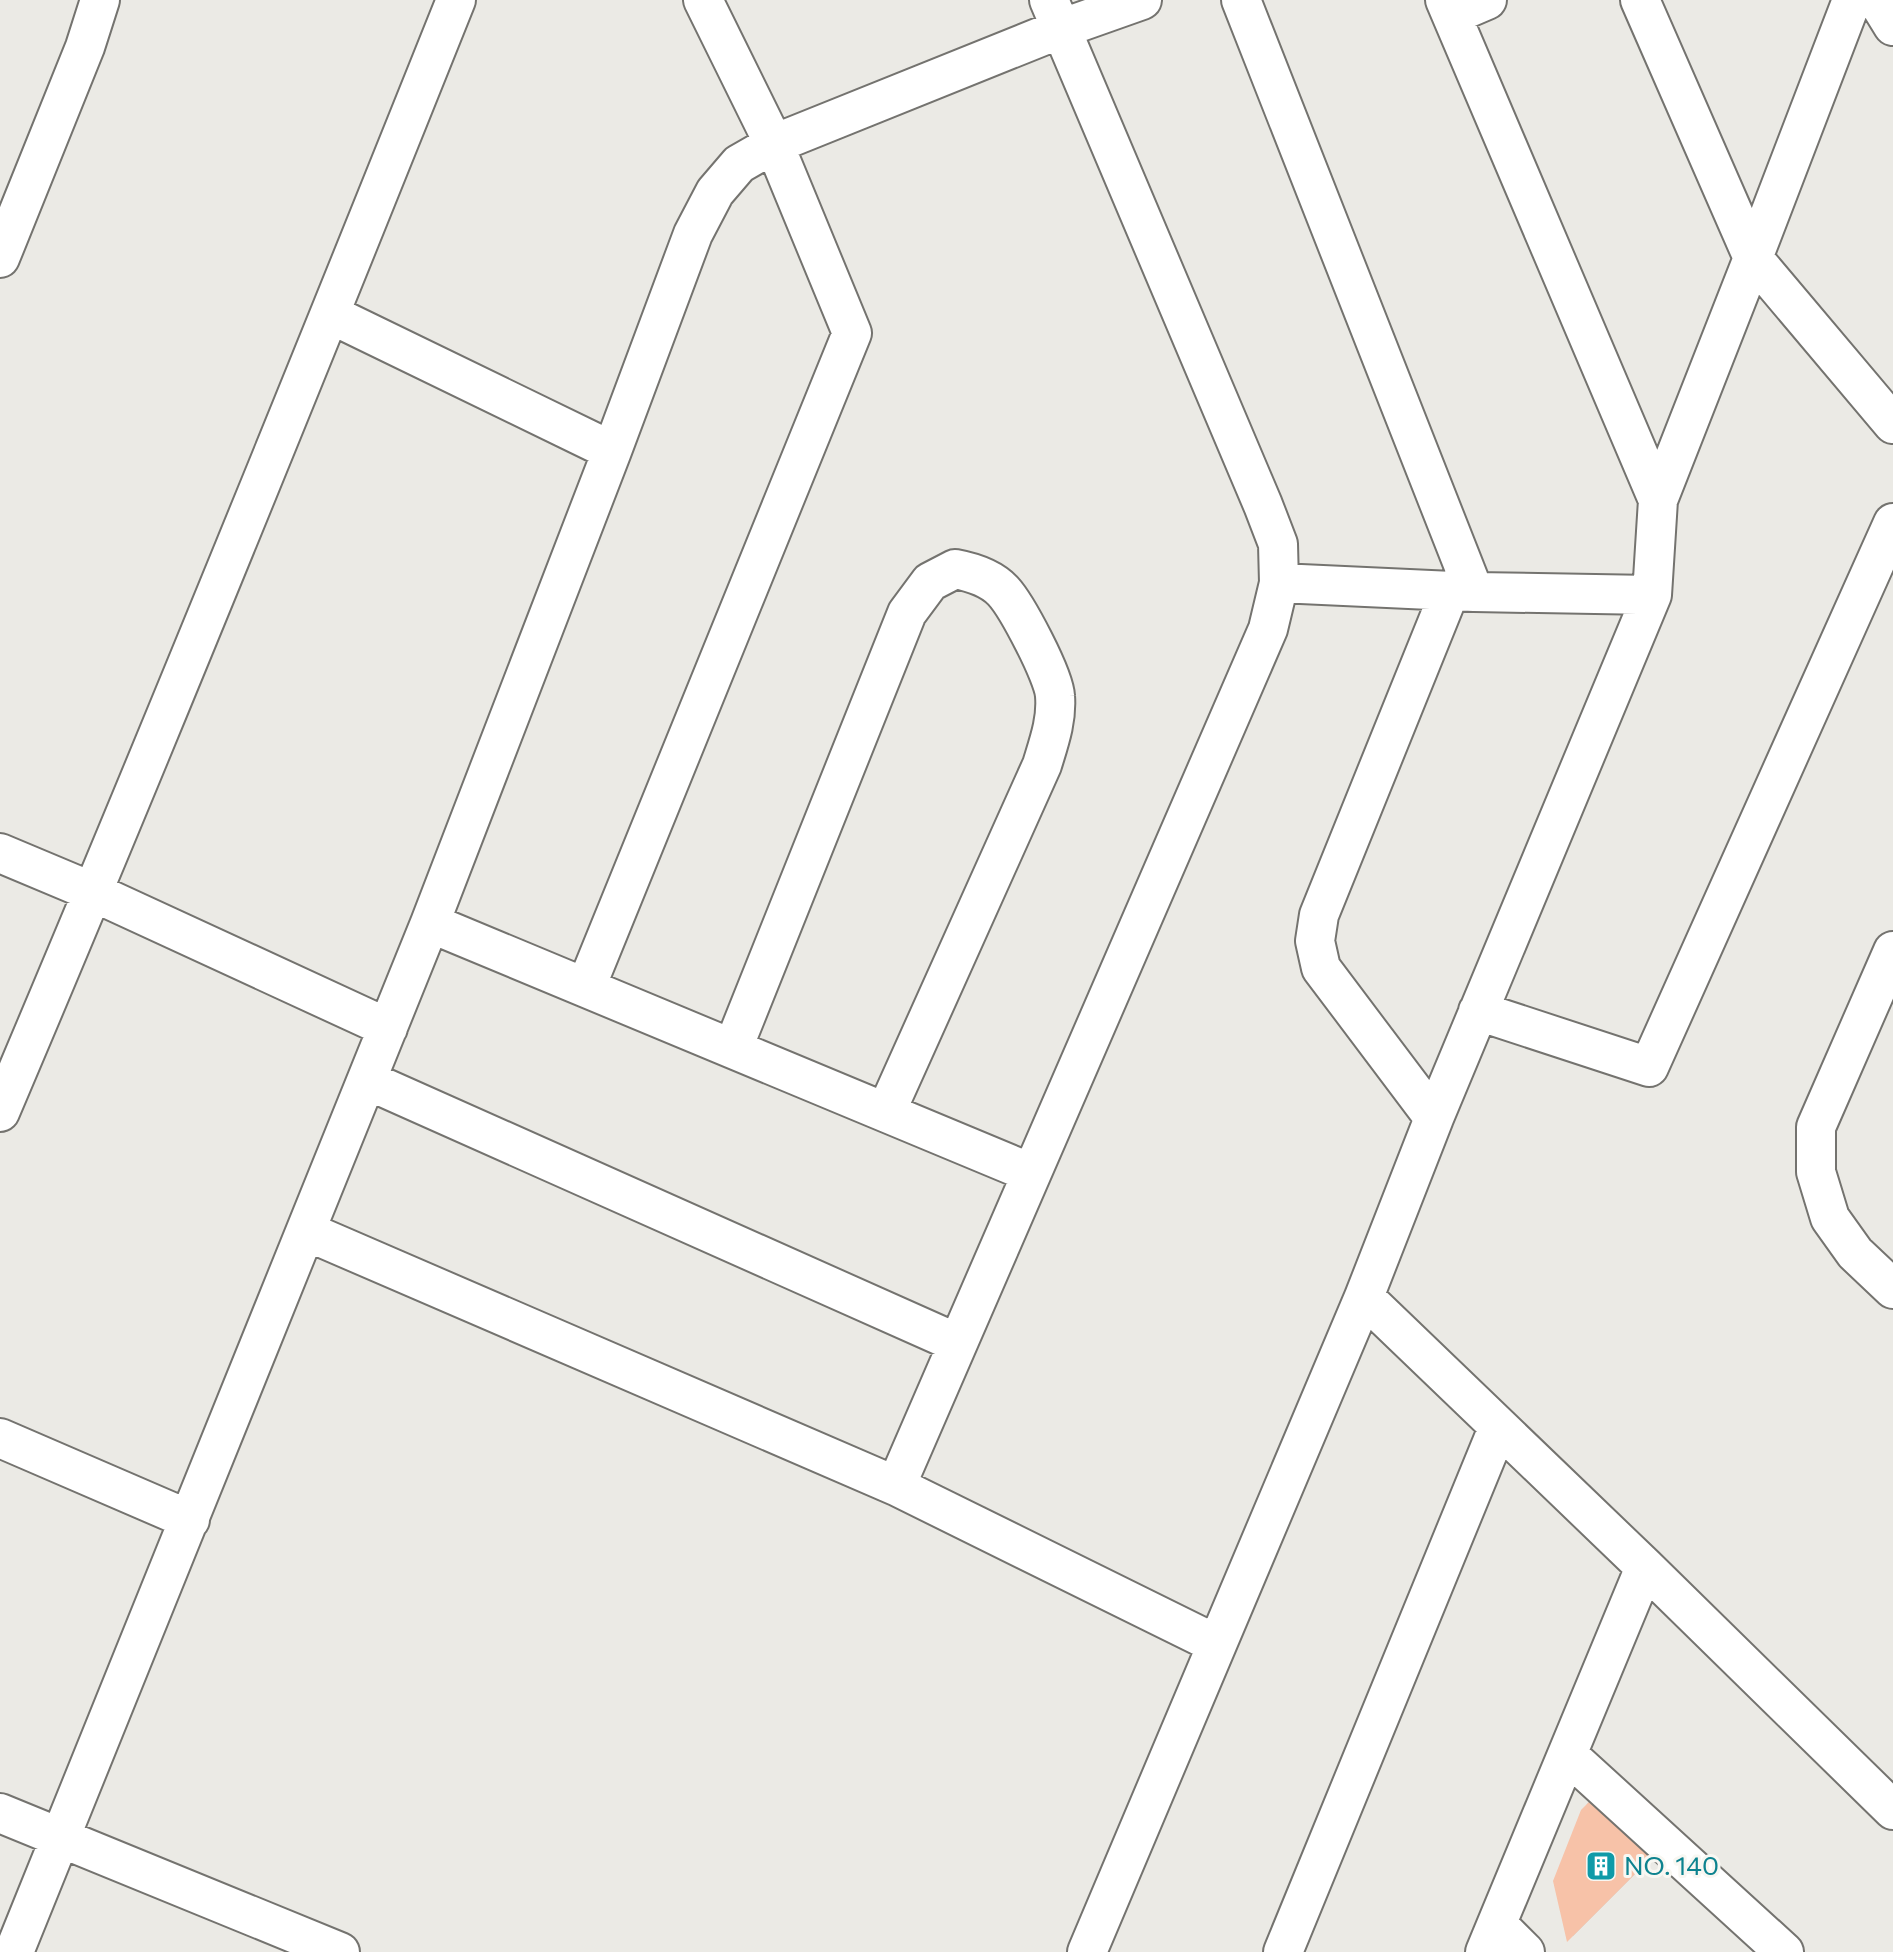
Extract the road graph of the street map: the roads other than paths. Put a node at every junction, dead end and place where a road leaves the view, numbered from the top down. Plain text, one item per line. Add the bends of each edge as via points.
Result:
1 (100, 0) edge
2 (456, 0) edge
3 (703, 0) edge
4 (1142, 0) edge
5 (1241, 0) edge
6 (1487, 0) edge
7 (1640, 0) edge
8 (1852, 0) edge
9 (1877, 0) edge
10 (1448, 8) edge
11 (1054, 15) edge
12 (1893, 26) edge
13 (774, 144) junction
14 (8, 218) edge
15 (0, 258) edge
16 (1753, 258) junction
17 (330, 314) junction
18 (1893, 424) edge
19 (612, 451) junction
20 (1658, 500) junction
21 (1893, 523) edge
22 (1279, 583) junction
23 (1462, 591) junction
24 (1651, 595) junction
25 (0, 853) edge
26 (93, 892) junction
27 (430, 923) junction
28 (1893, 951) edge
29 (586, 987) junction
30 (1478, 1011) junction
31 (388, 1028) junction
32 (733, 1048) junction
33 (367, 1080) junction
34 (0, 1112) edge
35 (886, 1112) junction
36 (1434, 1118) junction
37 (1031, 1173) junction
38 (306, 1231) junction
39 (1893, 1289) edge
40 (1364, 1297) junction
41 (957, 1343) junction
42 (1498, 1427) junction
43 (0, 1438) edge
44 (896, 1486) junction
45 (190, 1520) junction
46 (1645, 1567) junction
47 (1216, 1644) junction
48 (1569, 1755) junction
49 (1893, 1811) edge
50 (0, 1813) edge
51 (61, 1839) junction
52 (1491, 1938) edge
53 (14, 1952) edge
54 (340, 1952) edge
55 (1087, 1952) edge
56 (1283, 1952) edge
57 (1525, 1952) edge
58 (1784, 1952) edge

1 - 14 street via 85,47
2 - 17 street
3 - 13 street
4 - 11 street
5 - 23 street
6 - 10 street
7 - 16 street
8 - 16 street
9 - 12 street
10 - 20 street
11 - 13 street
11 - 22 street via 1263,505 1278,544
13 - 19 street via 739,164 715,192 693,234
13 - 29 street via 852,333
14 - 15 street
16 - 18 street
16 - 20 street
17 - 19 street
17 - 26 street
19 - 27 street
20 - 24 street
21 - 30 street via 1648,1067
22 - 23 street
22 - 37 street via 1268,629
23 - 24 street
23 - 36 street via 1319,915 1315,941 1321,968
24 - 30 street
25 - 26 street
26 - 31 street
26 - 34 street
27 - 29 street
27 - 31 street
28 - 39 street via 1816,1127 1816,1172 1830,1218 1855,1253
29 - 32 street
30 - 36 street
31 - 33 street
32 - 35 street
32 - 35 street via 907,613 930,582 955,569 975,573 1003,590 1037,645 1055,694 1054,728 1042,765
33 - 38 street
33 - 41 street
35 - 37 street
36 - 40 street
37 - 41 street
38 - 44 street
38 - 45 street
40 - 42 street
40 - 47 street
41 - 44 street
42 - 46 street
42 - 56 street
43 - 45 street
44 - 47 street
45 - 51 street
46 - 48 street
46 - 49 street
47 - 55 street
48 - 52 street
48 - 58 street
50 - 51 street
51 - 53 street
51 - 54 street
52 - 57 street

